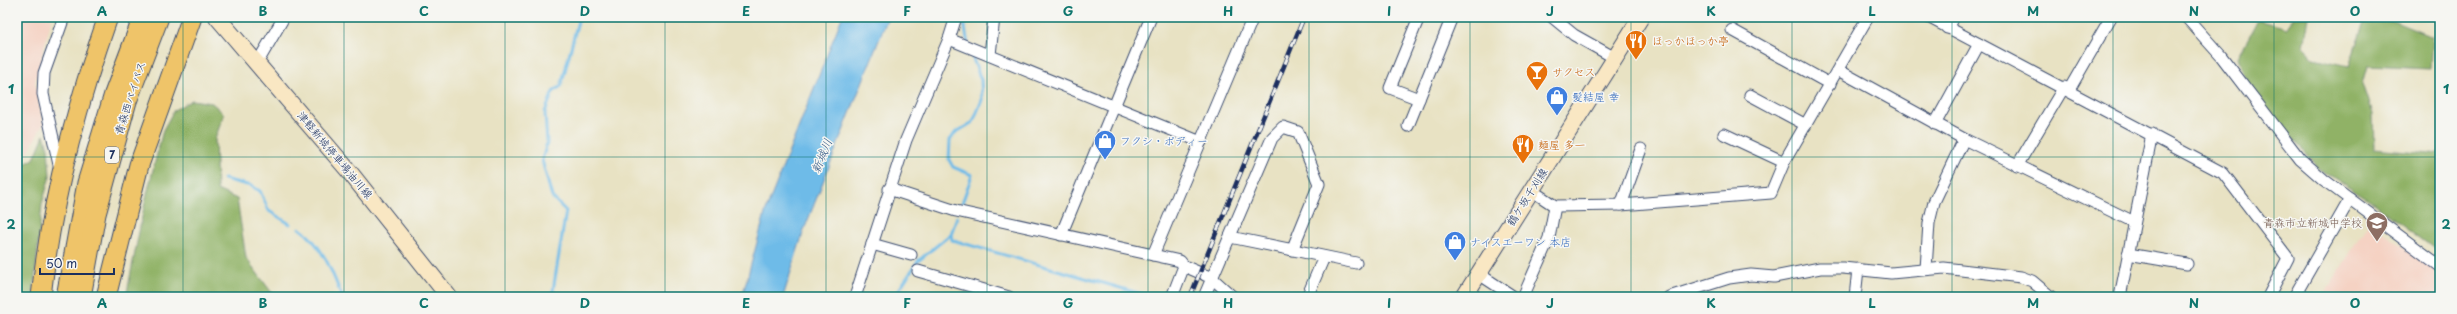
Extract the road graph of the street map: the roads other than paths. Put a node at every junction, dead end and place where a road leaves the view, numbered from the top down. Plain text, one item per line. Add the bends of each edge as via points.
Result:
1 (64, 17) edge
2 (108, 17) edge
3 (143, 17) edge
4 (159, 17) edge
5 (192, 17) edge
6 (217, 17) edge
7 (284, 17) edge
8 (956, 17) edge
9 (994, 17) edge
10 (1151, 17) edge
11 (1253, 17) edge
12 (1419, 17) edge
13 (1452, 17) edge
14 (1552, 17) edge
15 (1641, 17) edge
16 (1868, 17) edge
17 (1928, 17) edge
18 (1953, 17) edge
19 (2111, 17) edge
20 (2186, 17) edge
21 (1947, 28) junction
22 (1732, 30) dead end
23 (949, 39) junction
24 (1979, 44) junction
25 (990, 55) junction
26 (1615, 58) junction
27 (256, 65) junction
28 (1838, 70) junction
29 (1830, 84) junction
30 (2067, 89) junction
31 (1750, 95) dead end
32 (1419, 99) junction
33 (1115, 106) junction
34 (1935, 124) junction
35 (1806, 125) junction
36 (1408, 126) dead end
37 (1724, 134) dead end
38 (2152, 134) junction
39 (1964, 139) junction
40 (1201, 142) junction
41 (1641, 148) dead end
42 (1784, 162) junction
43 (2017, 166) junction
44 (62, 176) junction
45 (889, 189) junction
46 (1531, 190) junction
47 (2350, 200) junction
48 (1621, 204) junction
49 (1555, 206) junction
50 (2134, 222) junction
51 (1061, 235) junction
52 (1230, 237) junction
53 (872, 244) junction
54 (1292, 250) junction
55 (2128, 254) junction
56 (910, 255) dead end
57 (1153, 255) junction
58 (1324, 257) junction
59 (1356, 263) dead end
60 (2187, 264) dead end
61 (1184, 266) junction
62 (2440, 266) edge
63 (1858, 269) junction
64 (1926, 269) junction
65 (918, 271) dead end
66 (1479, 274) junction
67 (1205, 275) junction
68 (2271, 296) edge
69 (42, 297) edge
70 (66, 297) edge
71 (81, 297) edge
72 (106, 297) edge
73 (449, 297) edge
74 (855, 297) edge
75 (1009, 297) edge
76 (1172, 297) edge
77 (1204, 297) edge
78 (1233, 297) edge
79 (1307, 297) edge
80 (1464, 297) edge
81 (1514, 297) edge
82 (1523, 297) edge
83 (1669, 297) edge
84 (1855, 297) edge
85 (2051, 297) edge
86 (2120, 297) edge
87 (2294, 297) edge

1 - 44 street via 44,73 43,94
2 - 44 highway via 85,82
3 - 70 highway, 青森西バイパス / 7 via 114,94 87,183
4 - 71 highway, 青森西バイパス / 7 via 127,101 96,214
5 - 72 highway via 139,165
6 - 27 main road, 津軽新城停車場油川線
7 - 27 street
8 - 23 street
9 - 25 street
10 - 33 street
11 - 40 street
12 - 32 street via 1390,88
13 - 32 street
14 - 26 street via 1574,35
15 - 26 main road, 鶴ケ坂千刈線
16 - 28 street
17 - 21 street
18 - 21 street
19 - 30 street
20 - 47 street via 2221,56 2300,159
21 - 24 street
22 - 29 street
23 - 25 street
23 - 45 street via 906,140
24 - 30 street
24 - 34 street
25 - 33 street
26 - 46 main road, 鶴ケ坂千刈線
27 - 73 main road, 津軽新城停車場油川線 via 310,124
28 - 29 street
28 - 34 street
29 - 35 street
30 - 38 street
30 - 43 street
31 - 35 street
32 - 36 street
33 - 40 street
33 - 51 street
34 - 39 street
35 - 42 street
37 - 42 street
38 - 50 street
38 - 68 street via 2223,173 2280,245 2288,258
39 - 43 street
39 - 64 street via 1934,202 1929,223
40 - 57 street
41 - 48 street
42 - 48 street via 1770,193
43 - 50 street
44 - 69 highway
45 - 51 street via 956,211
45 - 53 street
46 - 49 street
46 - 66 main road, 鶴ケ坂千刈線
47 - 62 street
47 - 87 street
48 - 49 street
49 - 82 street via 1549,238
50 - 55 street
51 - 57 street
52 - 54 street
52 - 54 street via 1272,138 1283,127 1298,132 1320,184
52 - 67 street
53 - 56 street
53 - 74 street
54 - 58 street
55 - 60 street
55 - 86 street
57 - 61 street via 1180,260
58 - 59 street
58 - 79 street
61 - 67 street
61 - 76 street
63 - 64 street via 1891,273
63 - 83 street via 1820,268 1774,277 1751,275 1729,278
63 - 84 street
64 - 85 street via 1944,268 2021,277 2032,281
65 - 75 street
66 - 80 main road, 鶴ケ坂千刈線
66 - 81 street
67 - 77 street
67 - 78 street

